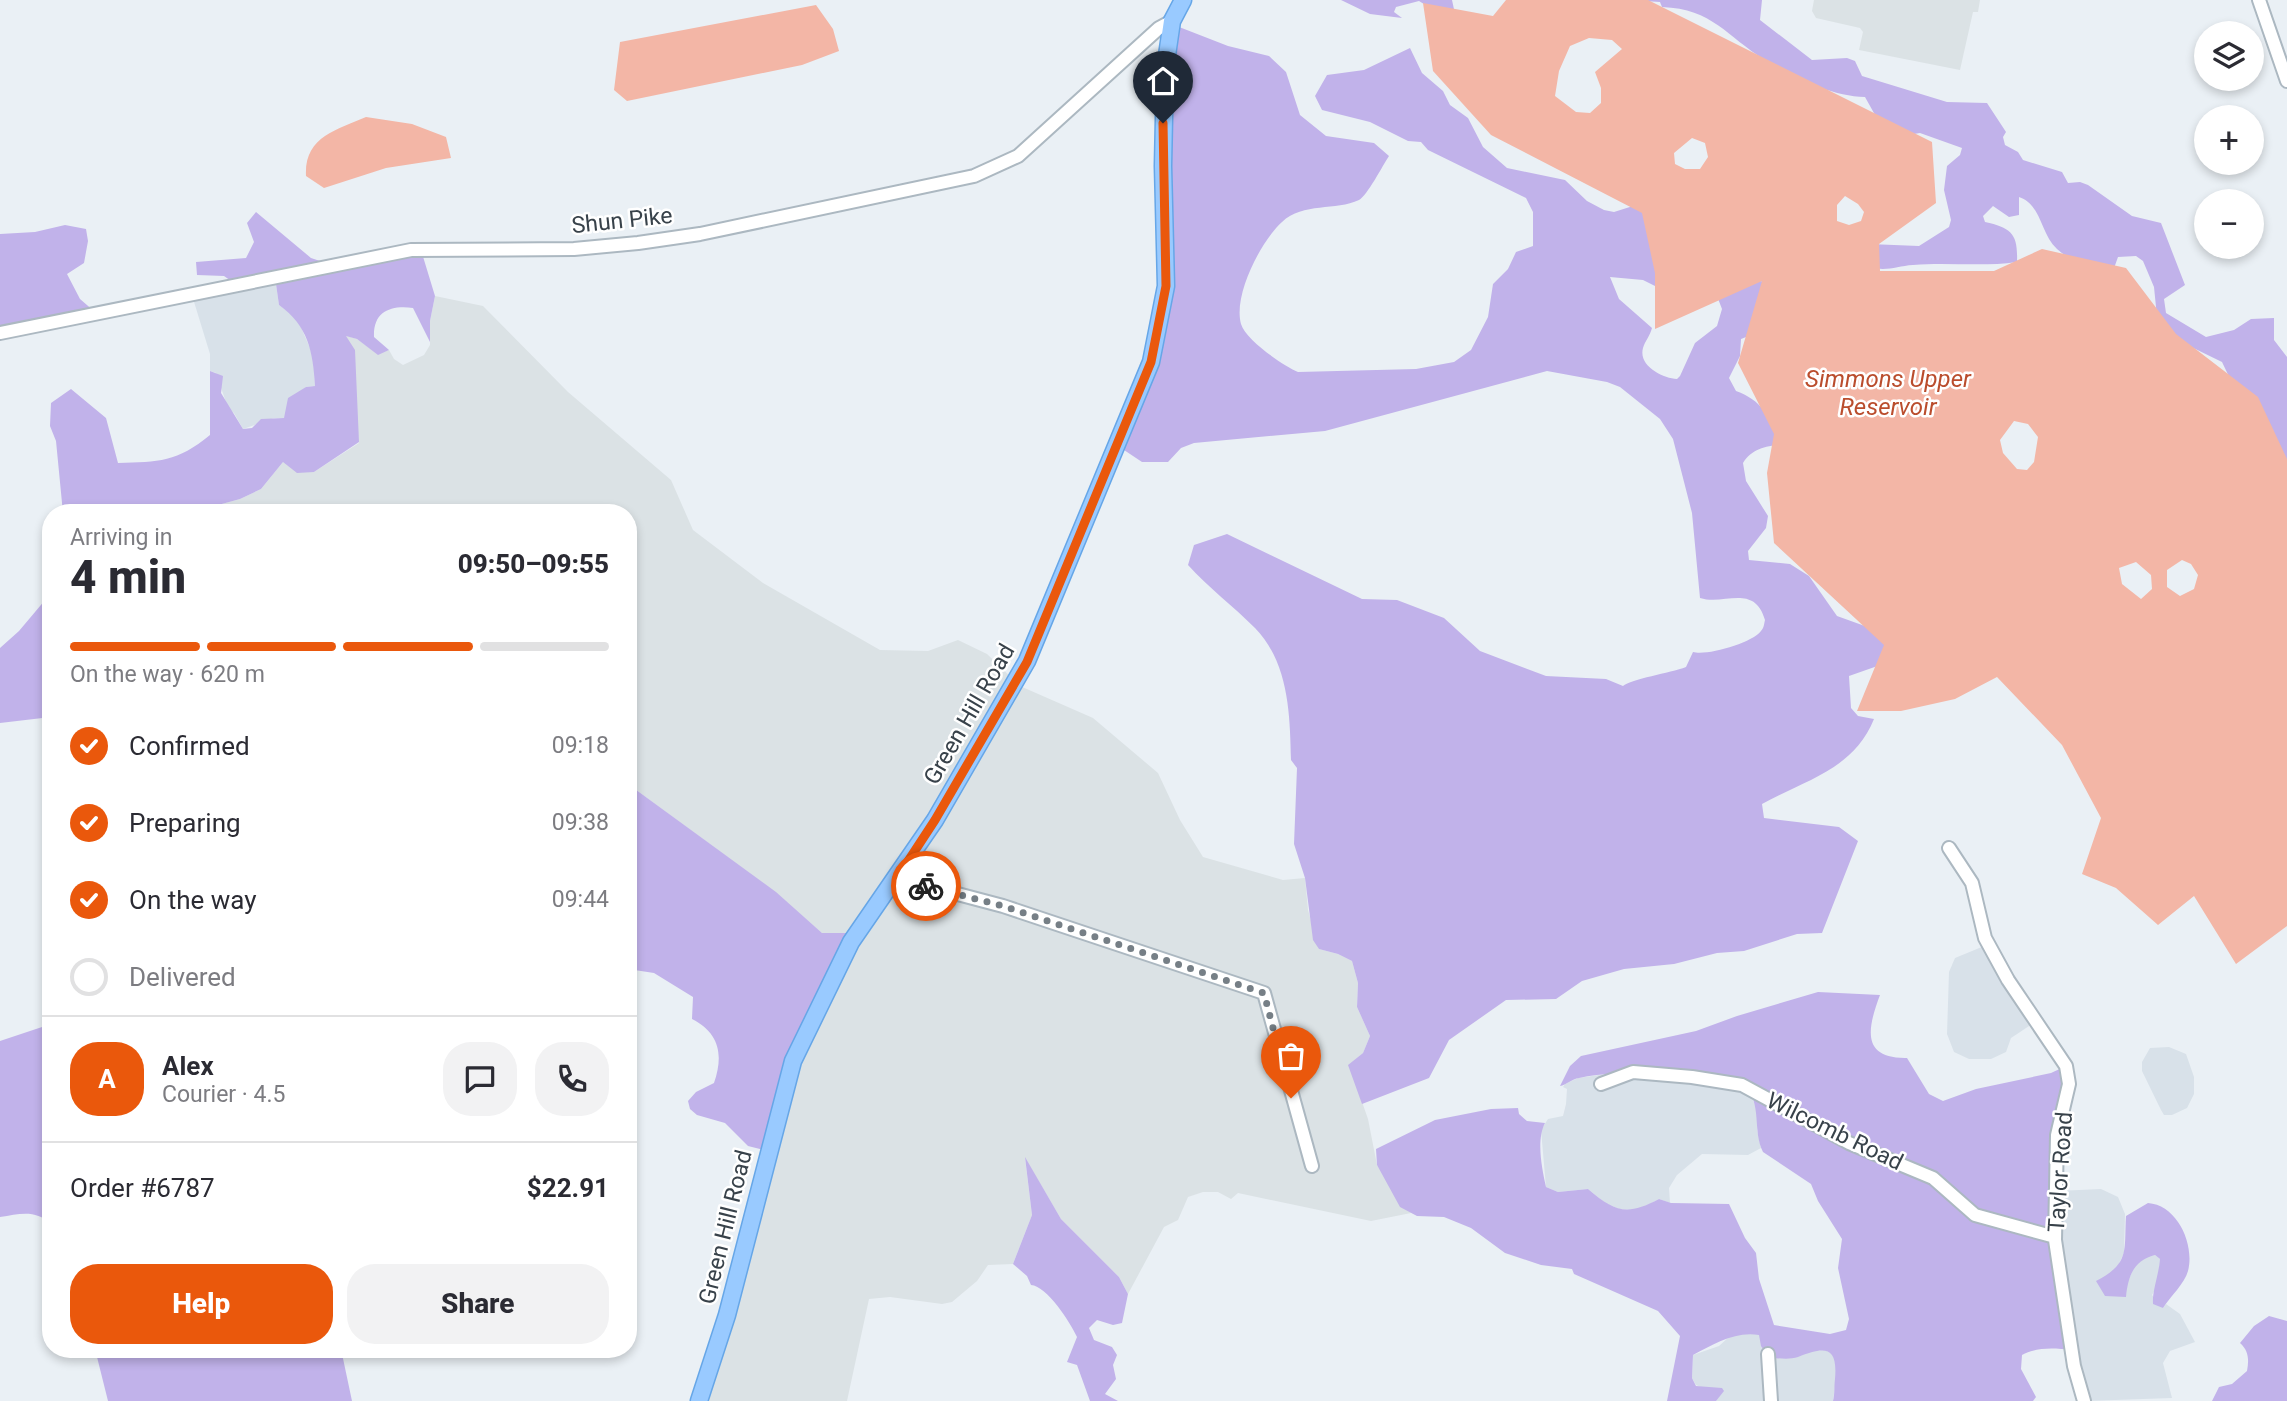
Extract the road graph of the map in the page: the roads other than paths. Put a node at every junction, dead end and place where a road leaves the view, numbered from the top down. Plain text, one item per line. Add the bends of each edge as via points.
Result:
1 (1183, 0) edge
2 (2259, 0) edge
3 (1172, 21) junction
4 (2287, 81) edge
5 (0, 332) edge
6 (1949, 848) dead end
7 (897, 878) junction
8 (1601, 1084) dead end
9 (1312, 1166) dead end
10 (2055, 1237) junction
11 (1769, 1354) dead end
12 (699, 1401) edge
13 (1771, 1401) edge
14 (2084, 1401) edge

1 - 3 main road, Shun Pike
2 - 4 street
3 - 5 street, Shun Pike via 1018,156 974,176 638,243 574,249 411,250
3 - 7 main road, Green Hill Road via 1163,123 1166,286 1151,362 1027,662
6 - 10 street, Taylor Road via 1972,883 1985,938 2066,1066 2069,1084 2057,1135
7 - 9 street via 1003,906 1264,993
7 - 12 main road, Green Hill Road via 851,942 793,1061 734,1291
8 - 10 street, Wilcomb Road via 1633,1072 1742,1085 1849,1143 1933,1178 1975,1215
10 - 14 street, Taylor Road via 2074,1367
11 - 13 street

